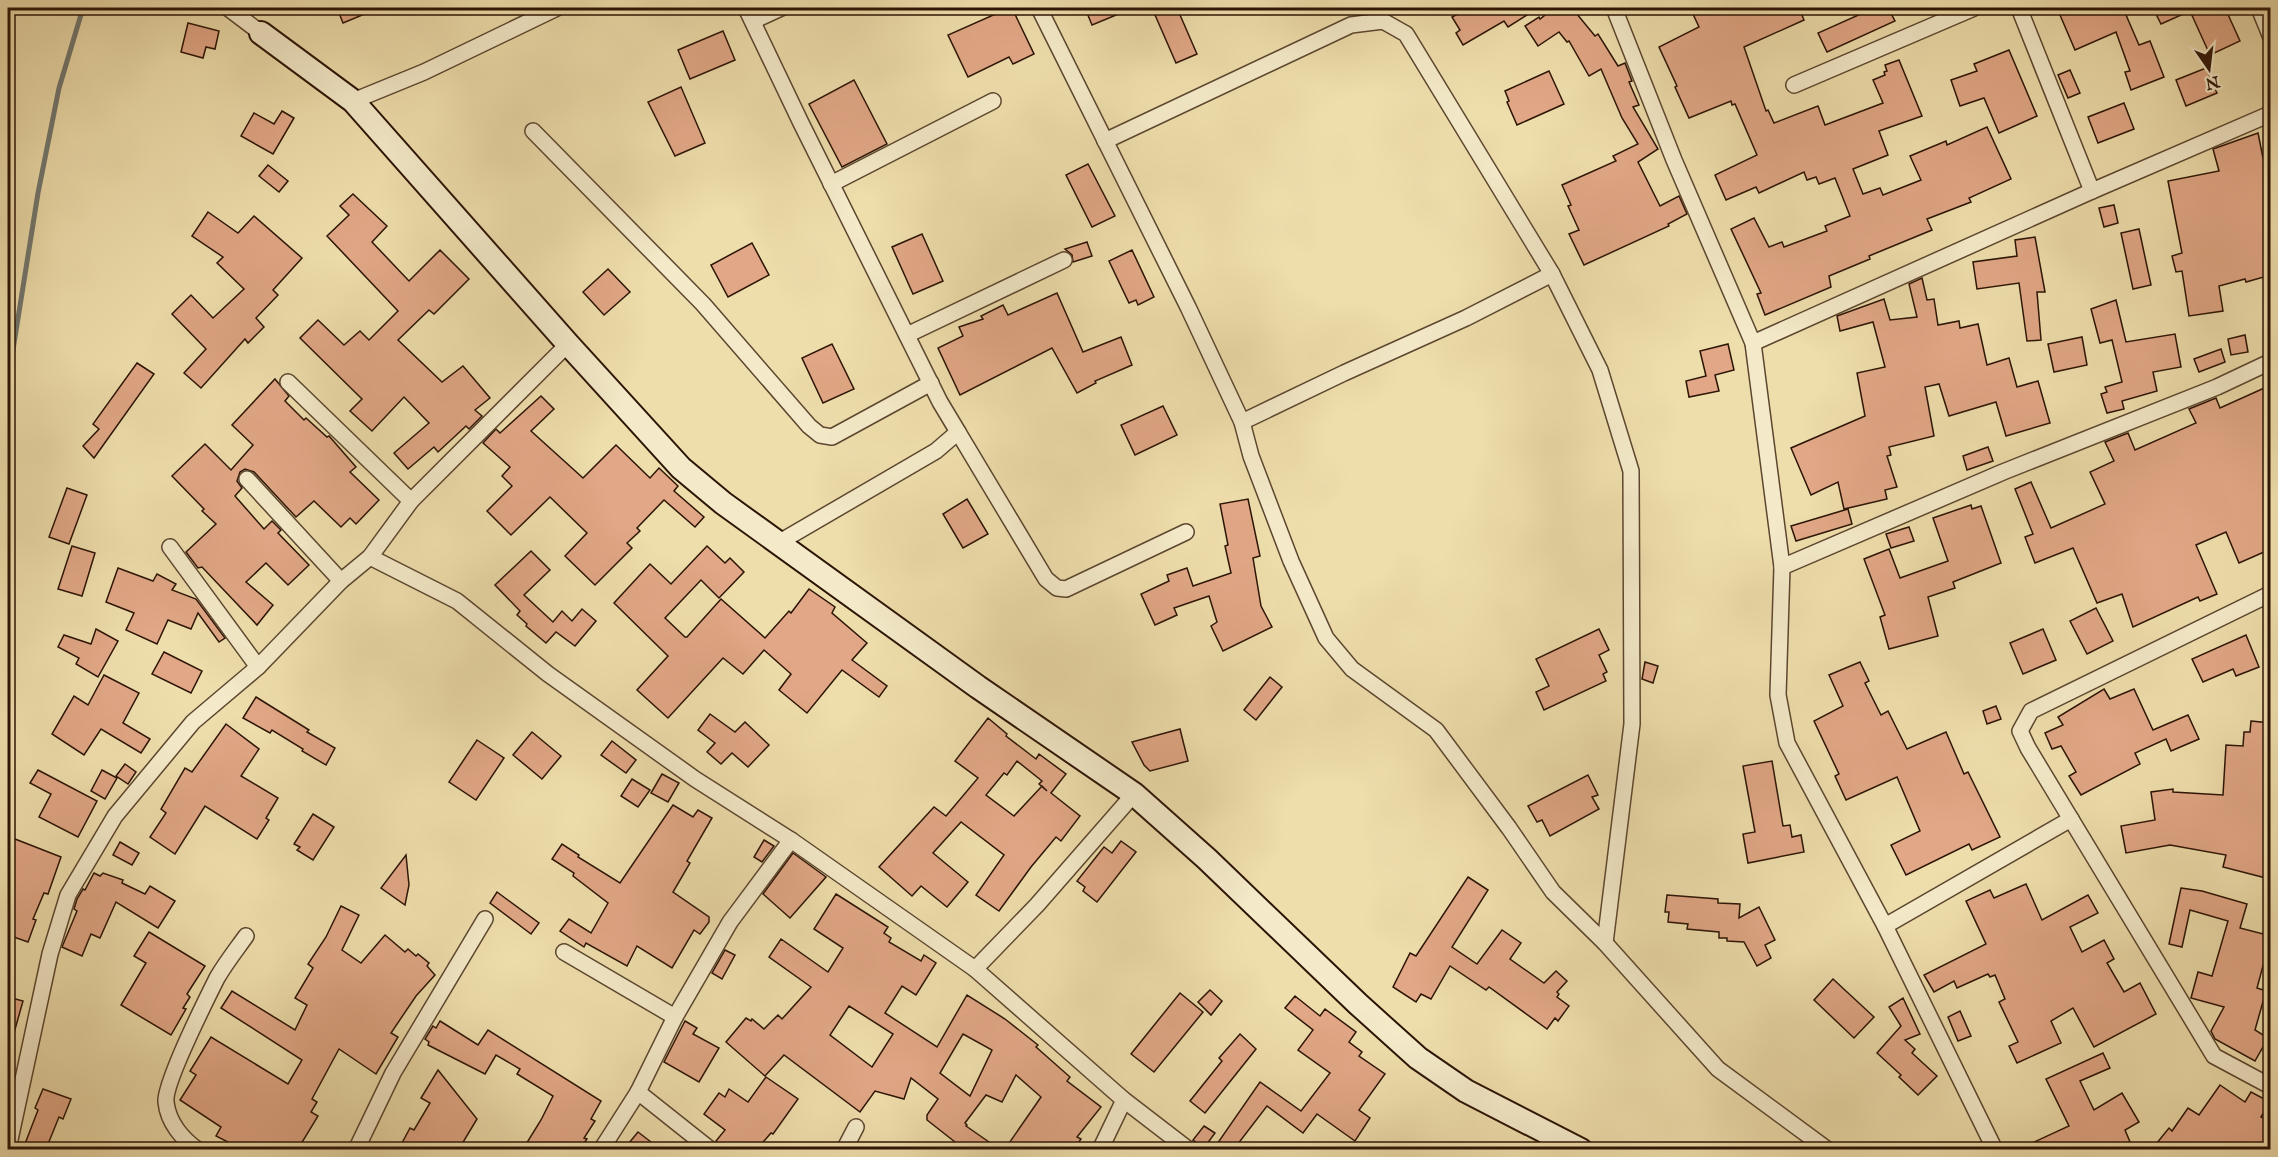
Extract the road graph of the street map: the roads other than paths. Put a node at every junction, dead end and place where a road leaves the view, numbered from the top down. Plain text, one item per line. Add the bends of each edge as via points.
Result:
1 (228, 8) edge
2 (557, 8) edge
3 (781, 8) edge
4 (1039, 8) edge
5 (1614, 8) edge
6 (1974, 8) edge
7 (2019, 8) edge
8 (2259, 8) edge
9 (750, 14) edge
10 (261, 33) joint
11 (2271, 35) edge
12 (1794, 85) dead end
13 (353, 101) junction
14 (993, 101) dead end
15 (2271, 114) edge
16 (533, 131) dead end
17 (1105, 141) junction
18 (831, 184) junction
19 (2092, 191) junction
20 (1064, 260) dead end
21 (1552, 274) junction
22 (908, 335) junction
23 (1753, 343) junction
24 (568, 344) junction
25 (2271, 362) edge
26 (288, 382) dead end
27 (931, 383) junction
28 (1242, 422) junction
29 (958, 432) junction
30 (247, 480) dead end
31 (411, 501) junction
32 (1186, 532) dead end
33 (778, 543) junction
34 (170, 547) dead end
35 (370, 557) junction
36 (1782, 567) junction
37 (342, 581) junction
38 (2271, 594) edge
39 (258, 667) junction
40 (1134, 794) junction
41 (2071, 819) junction
42 (791, 840) junction
43 (485, 919) dead end
44 (1885, 927) junction
45 (246, 936) dead end
46 (1605, 943) junction
47 (564, 952) dead end
48 (975, 969) junction
49 (675, 1017) junction
50 (2271, 1086) edge
51 (638, 1092) junction
52 (1124, 1100) junction
53 (856, 1127) dead end
54 (8, 1149) edge
55 (198, 1149) edge
56 (356, 1149) edge
57 (601, 1149) edge
58 (711, 1149) edge
59 (844, 1149) edge
60 (1100, 1149) edge
61 (1189, 1149) edge
62 (1581, 1149) edge
63 (1828, 1149) edge
64 (1995, 1149) edge

1 - 10 street
2 - 13 street via 424,72
3 - 9 street
4 - 17 street
5 - 23 street
6 - 12 street
7 - 19 street
8 - 11 street
9 - 18 street
10 - 13 street
13 - 24 street
14 - 18 street
15 - 19 street
16 - 27 street via 703,304 820,435 832,437
17 - 21 street via 1351,25 1383,21 1406,34
17 - 28 street
18 - 22 street
19 - 23 street
20 - 22 street
21 - 28 street
21 - 46 street via 1600,370 1631,471 1632,724
22 - 27 street
23 - 36 street
24 - 31 street
24 - 33 street via 681,468
25 - 36 street
26 - 31 street
27 - 29 street
28 - 46 street via 1291,561 1326,638 1352,669 1436,730 1553,892
29 - 32 street via 1047,579 1057,588 1066,589
29 - 33 street via 936,451
30 - 37 street
31 - 35 street
33 - 40 street
34 - 39 street
35 - 37 street
35 - 42 street via 458,601 549,674 695,779
36 - 44 street via 1778,695 1787,743
37 - 39 street
38 - 41 street via 2031,711 2020,731
39 - 54 street via 193,722 115,816 68,896 50,954
40 - 48 street
40 - 62 street via 1208,858 1418,1058 1466,1091
41 - 44 street
41 - 50 street via 2214,1056
42 - 48 street
42 - 49 street via 730,922
43 - 56 street via 393,1073
44 - 64 street
45 - 55 street via 218,978 171,1078 165,1101 184,1141
46 - 63 street via 1718,1069
47 - 49 street
48 - 52 street
49 - 51 street
51 - 57 street
51 - 58 street
52 - 60 street
52 - 61 street
53 - 59 street

